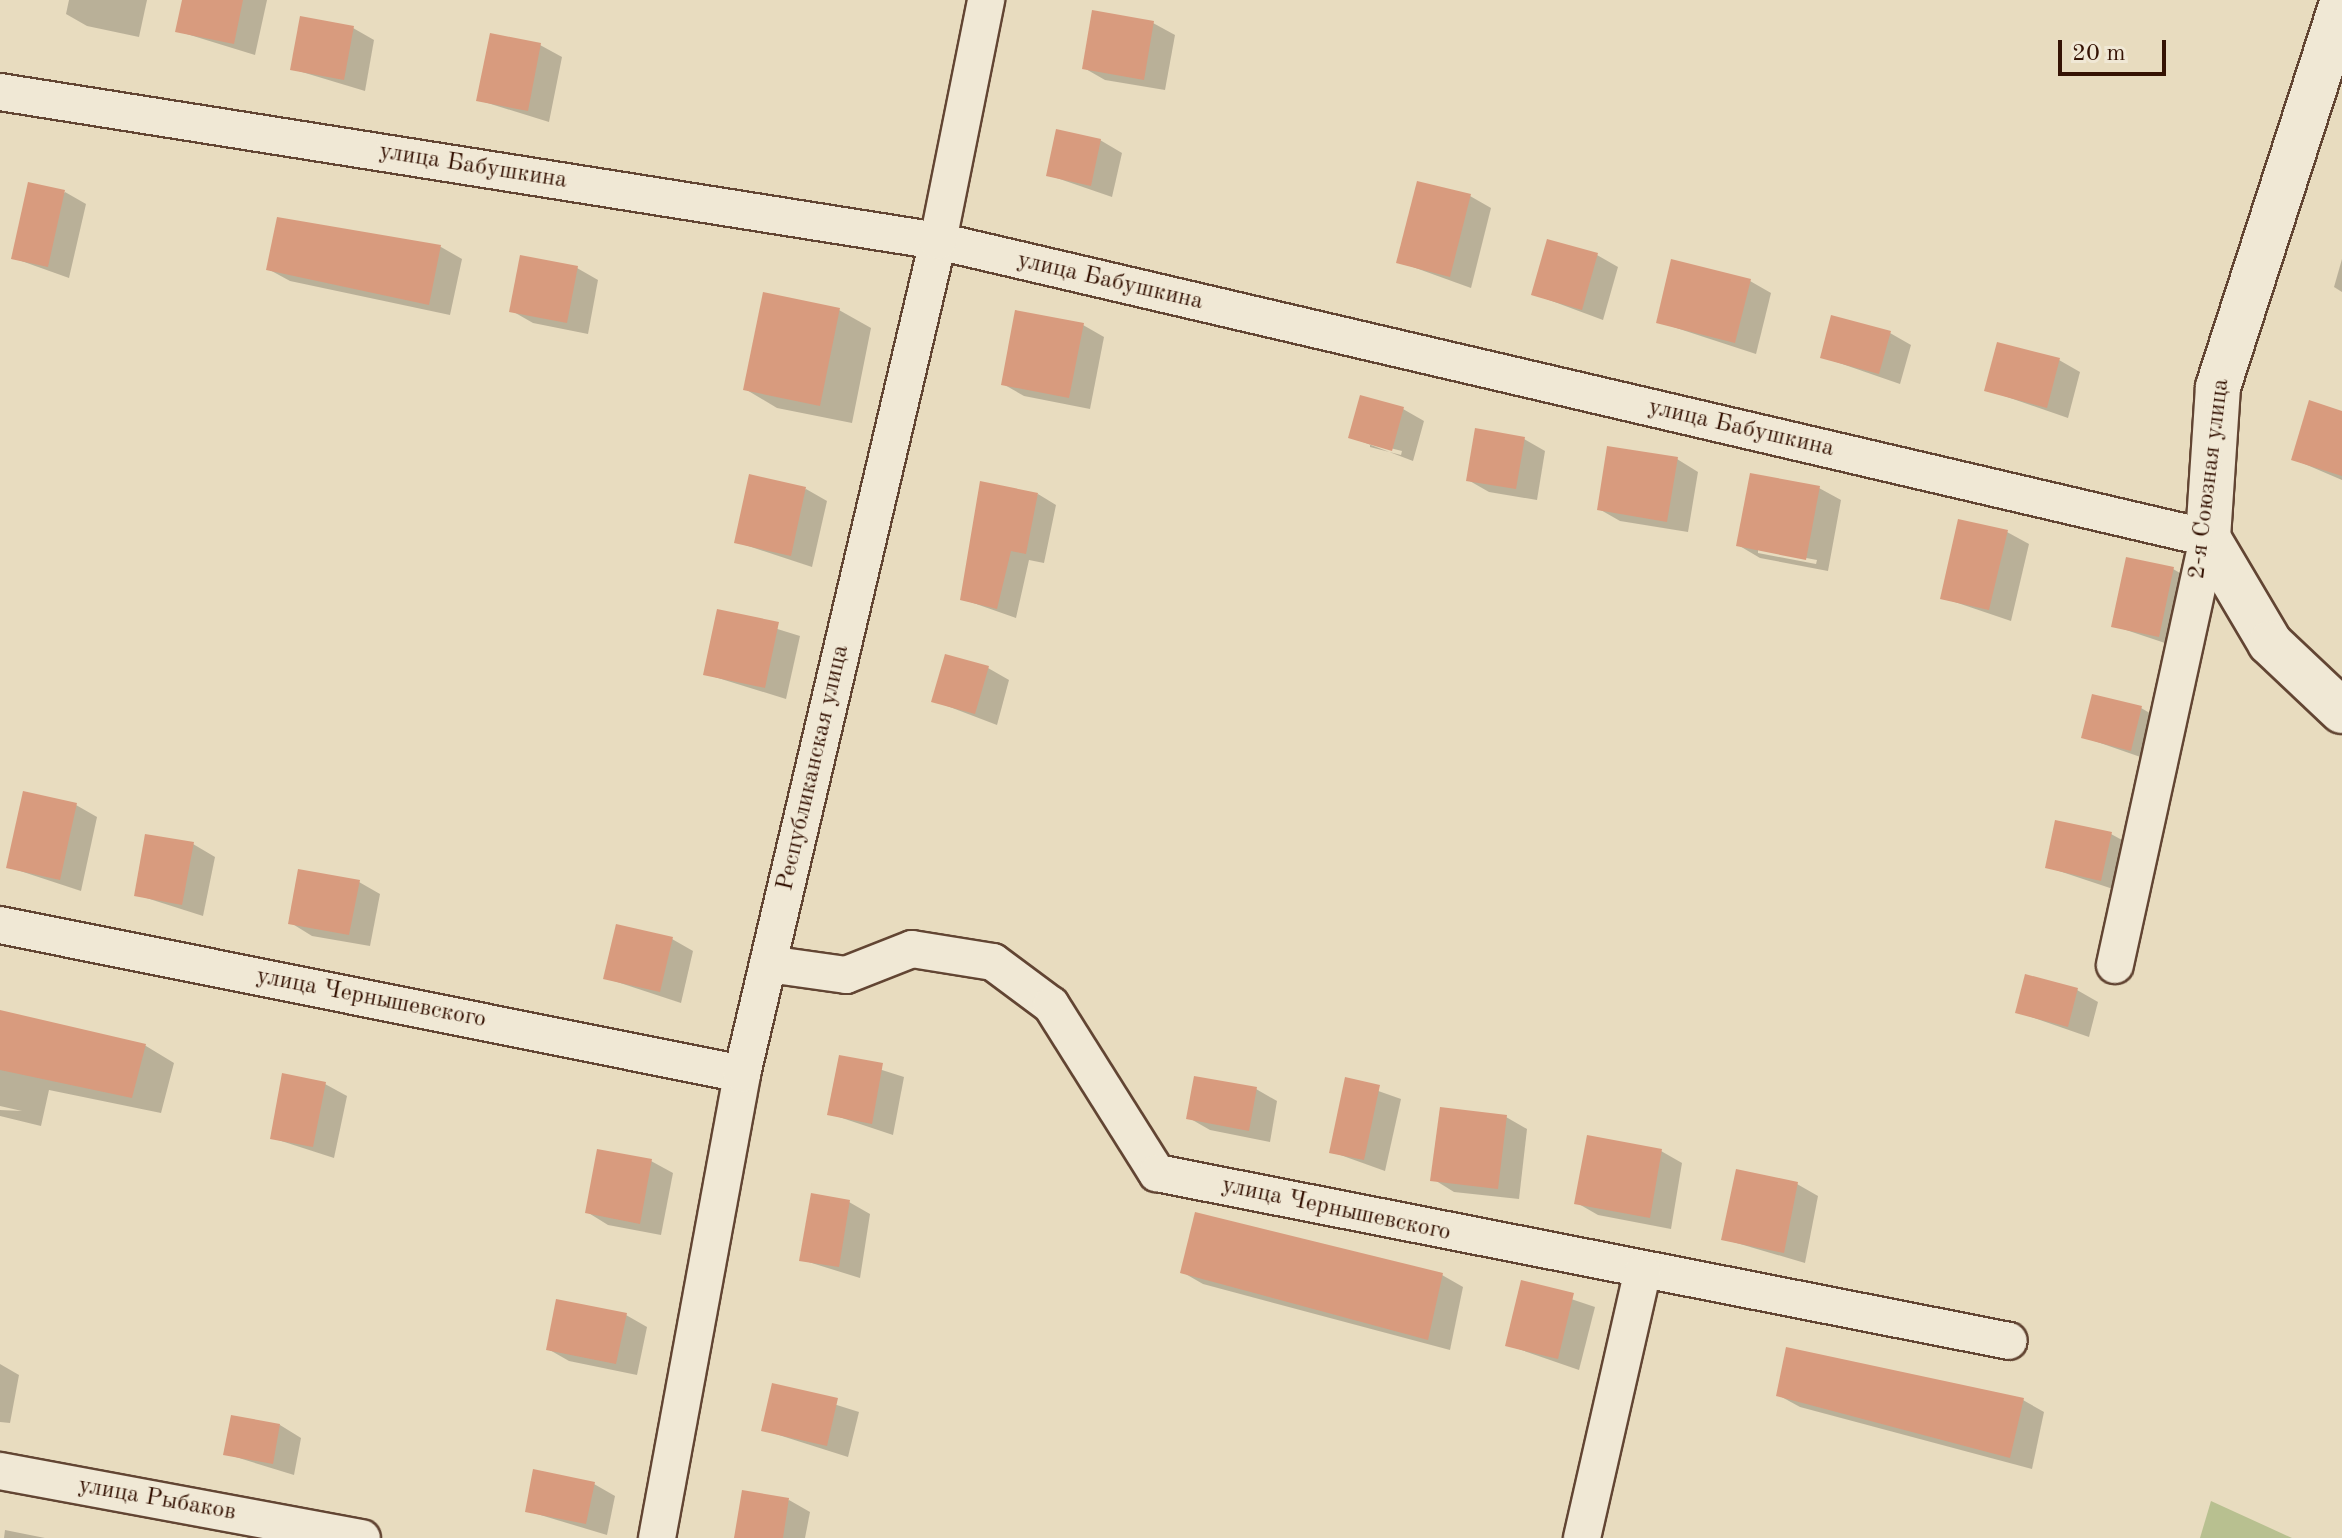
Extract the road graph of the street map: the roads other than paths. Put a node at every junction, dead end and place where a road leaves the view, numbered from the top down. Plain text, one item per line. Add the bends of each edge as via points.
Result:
1 (986, 0) edge
2 (2342, 3) edge
3 (0, 92) edge
4 (938, 241) junction
5 (2208, 538) junction
6 (2342, 711) edge
7 (0, 925) edge
8 (768, 964) junction
9 (2115, 965) dead end
10 (742, 1074) junction
11 (1642, 1273) junction
12 (2009, 1341) dead end
13 (0, 1471) edge
14 (362, 1538) edge
15 (657, 1538) edge
16 (1582, 1538) edge

1 - 4 street, Республиканская улица
2 - 5 main road, 2-я Союзная улица via 2218,387
3 - 4 street, улица Бабушкина
4 - 5 street, улица Бабушкина
4 - 8 street, Республиканская улица
5 - 6 main road via 2270,643
5 - 9 street, 2-я Союзная улица
7 - 10 street, улица Чернышевского
8 - 10 street, Республиканская улица
8 - 11 street, улица Чернышевского via 846,975 912,949 993,962 1051,1005 1157,1173
10 - 15 street, Республиканская улица
11 - 12 street, улица Чернышевского
11 - 16 street
13 - 14 street, улица Рыбаков

